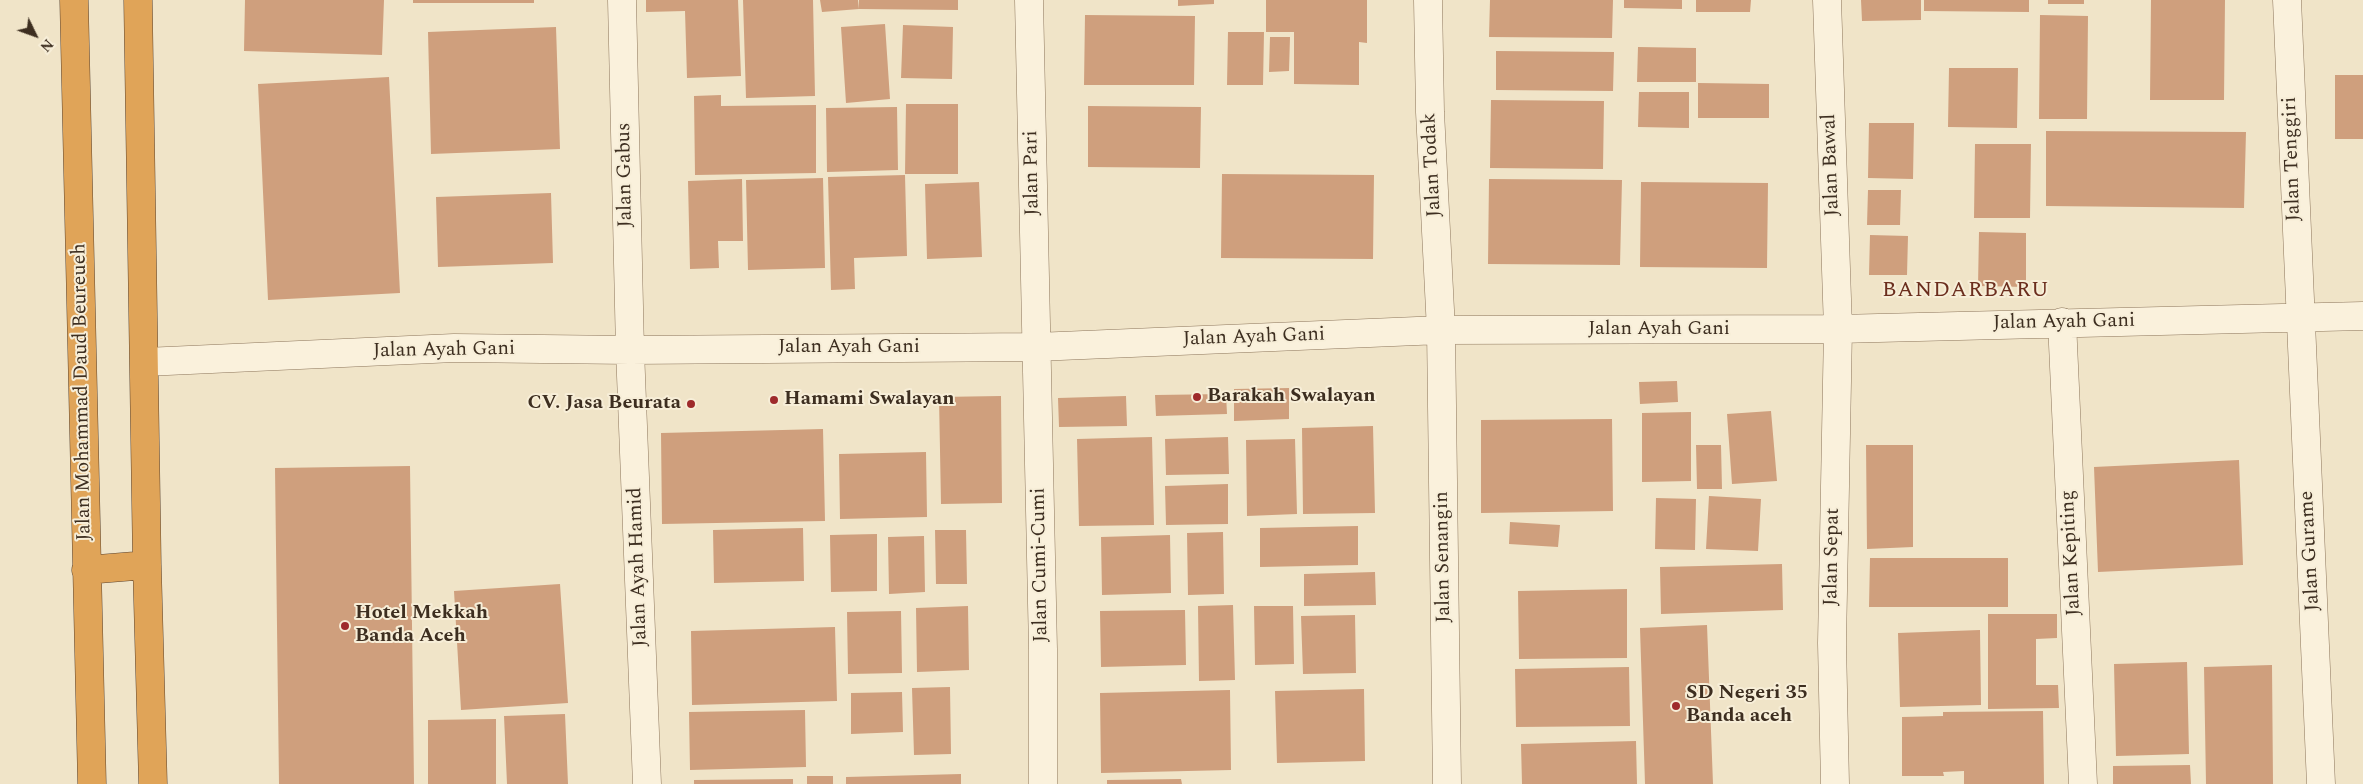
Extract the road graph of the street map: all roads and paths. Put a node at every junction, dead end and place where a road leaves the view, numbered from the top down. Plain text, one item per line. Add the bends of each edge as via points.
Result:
1 (74, 0) edge
2 (138, 0) edge
3 (622, 0) edge
4 (1029, 0) edge
5 (1428, 0) edge
6 (1827, 0) edge
7 (2287, 0) edge
8 (2363, 316) edge
9 (2299, 319) junction
10 (2062, 322) junction
11 (1838, 329) junction
12 (1441, 330) junction
13 (1036, 346) junction
14 (630, 350) junction
15 (146, 362) junction
16 (147, 565) junction
17 (86, 570) junction
18 (92, 784) edge
19 (153, 784) edge
20 (647, 784) edge
21 (1043, 784) edge
22 (1446, 784) edge
23 (1835, 784) edge
24 (2083, 784) edge
25 (2321, 784) edge

1 - 17 highway, Jalan Mohammad Daud Beureueh
2 - 15 highway
3 - 14 street, Jalan Gabus
4 - 13 street, Jalan Pari
5 - 12 street, Jalan Todak
6 - 11 street, Jalan Bawal
7 - 9 street, Jalan Tenggiri
8 - 9 street, Jalan Ayah Gani
9 - 10 street, Jalan Ayah Gani
9 - 25 street, Jalan Gurame
10 - 11 street, Jalan Ayah Gani
10 - 24 street, Jalan Kepiting
11 - 12 street, Jalan Ayah Gani
11 - 23 street, Jalan Sepat via 1832,643
12 - 13 street, Jalan Ayah Gani
12 - 22 street, Jalan Senangin
13 - 14 street, Jalan Ayah Gani
13 - 21 street, Jalan Cumi-Cumi
14 - 15 street, Jalan Ayah Gani via 454,348
14 - 20 street, Jalan Ayah Hamid
15 - 16 highway
16 - 17 highway
16 - 19 highway
17 - 18 highway, Jalan Mohammad Daud Beureueh

